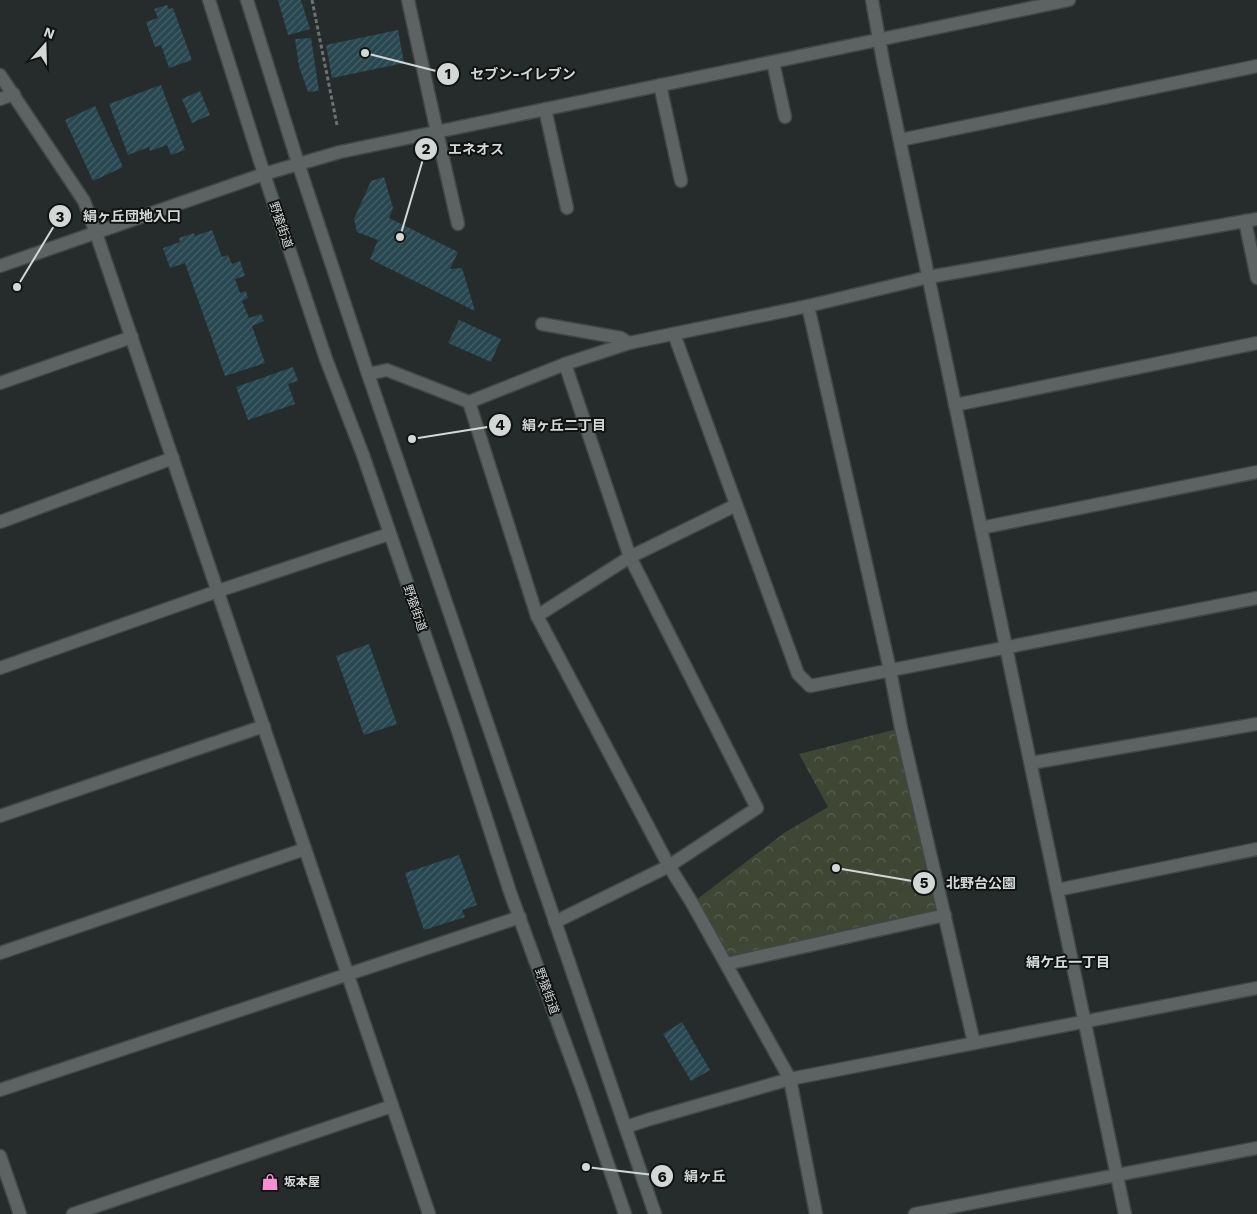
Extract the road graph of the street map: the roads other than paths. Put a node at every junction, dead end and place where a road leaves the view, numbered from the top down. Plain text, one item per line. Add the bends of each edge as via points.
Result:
1 (209, 0) edge
2 (247, 0) edge
3 (408, 0) edge
4 (872, 0) edge
5 (1069, 0) edge
6 (879, 39) junction
7 (773, 62) junction
8 (1257, 66) edge
9 (0, 75) edge
10 (660, 85) junction
11 (14, 94) junction
12 (0, 99) edge
13 (545, 110) junction
14 (785, 118) dead end
15 (437, 132) junction
16 (900, 140) junction
17 (298, 163) junction
18 (264, 174) junction
19 (682, 180) dead end
20 (567, 208) dead end
21 (1251, 220) edge
22 (458, 224) dead end
23 (96, 233) junction
24 (0, 266) edge
25 (929, 277) junction
26 (1257, 278) edge
27 (808, 306) junction
28 (542, 324) dead end
29 (674, 334) junction
30 (132, 337) junction
31 (629, 343) junction
32 (1257, 343) edge
33 (565, 364) junction
34 (368, 374) junction
35 (0, 383) edge
36 (470, 402) junction
37 (956, 405) junction
38 (173, 458) junction
39 (1257, 472) edge
40 (736, 505) junction
41 (0, 522) edge
42 (981, 528) junction
43 (389, 534) junction
44 (630, 557) junction
45 (218, 591) junction
46 (1257, 598) edge
47 (537, 616) junction
48 (1006, 647) junction
49 (0, 668) edge
50 (890, 670) junction
51 (1257, 724) edge
52 (264, 726) junction
53 (1031, 763) junction
54 (0, 816) edge
55 (306, 849) junction
56 (1257, 849) edge
57 (669, 866) junction
58 (1058, 890) junction
59 (945, 915) junction
60 (520, 917) junction
61 (555, 922) junction
62 (0, 953) edge
63 (726, 964) junction
64 (348, 974) junction
65 (1257, 988) edge
66 (1085, 1021) junction
67 (974, 1043) junction
68 (790, 1079) junction
69 (0, 1090) edge
70 (392, 1106) junction
71 (626, 1127) junction
72 (1257, 1148) edge
73 (0, 1156) edge
74 (1117, 1175) junction
75 (20, 1214) edge
76 (73, 1214) edge
77 (429, 1214) edge
78 (625, 1214) edge
79 (655, 1214) edge
80 (816, 1214) edge
81 (915, 1214) edge
82 (1126, 1214) edge

1 - 18 street, 野猿街道
2 - 17 street
3 - 15 street
4 - 6 street
5 - 6 street
6 - 7 street
6 - 16 street
7 - 10 street
7 - 14 street
8 - 16 street
9 - 11 street
10 - 13 street
10 - 19 street
11 - 12 street
11 - 23 street via 84,200
13 - 15 street
13 - 20 street
15 - 17 street
15 - 22 street
16 - 25 street
17 - 18 street
17 - 34 street
18 - 23 street
18 - 43 street, 野猿街道
21 - 25 street
21 - 26 street
23 - 24 street
23 - 30 street
25 - 27 street
25 - 37 street
27 - 29 street
27 - 50 street
28 - 31 street via 621,338
29 - 31 street
29 - 40 street
30 - 35 street
30 - 38 street
31 - 33 street
32 - 37 street
33 - 36 street
33 - 44 street
34 - 36 street via 388,370
34 - 61 street
36 - 47 street
37 - 42 street
38 - 41 street
38 - 45 street
39 - 42 street
40 - 44 street
40 - 50 street via 798,674 810,686
42 - 48 street
43 - 45 street
43 - 60 street, 野猿街道
44 - 47 street
44 - 57 street via 757,808
45 - 49 street
45 - 52 street
46 - 48 street
47 - 57 street
48 - 50 street
48 - 53 street
50 - 59 street
51 - 53 street
52 - 54 street
52 - 55 street
53 - 58 street
55 - 62 street
55 - 64 street
56 - 58 street
57 - 61 street
57 - 63 street
58 - 66 street
59 - 63 street
59 - 67 street
60 - 64 street
60 - 78 street, 野猿街道
61 - 71 street
63 - 68 street
64 - 69 street
64 - 70 street
65 - 66 street
66 - 67 street
66 - 74 street
67 - 68 street
68 - 71 street
68 - 80 street
70 - 76 street
70 - 77 street
71 - 79 street
72 - 74 street
73 - 75 street
74 - 81 street
74 - 82 street

